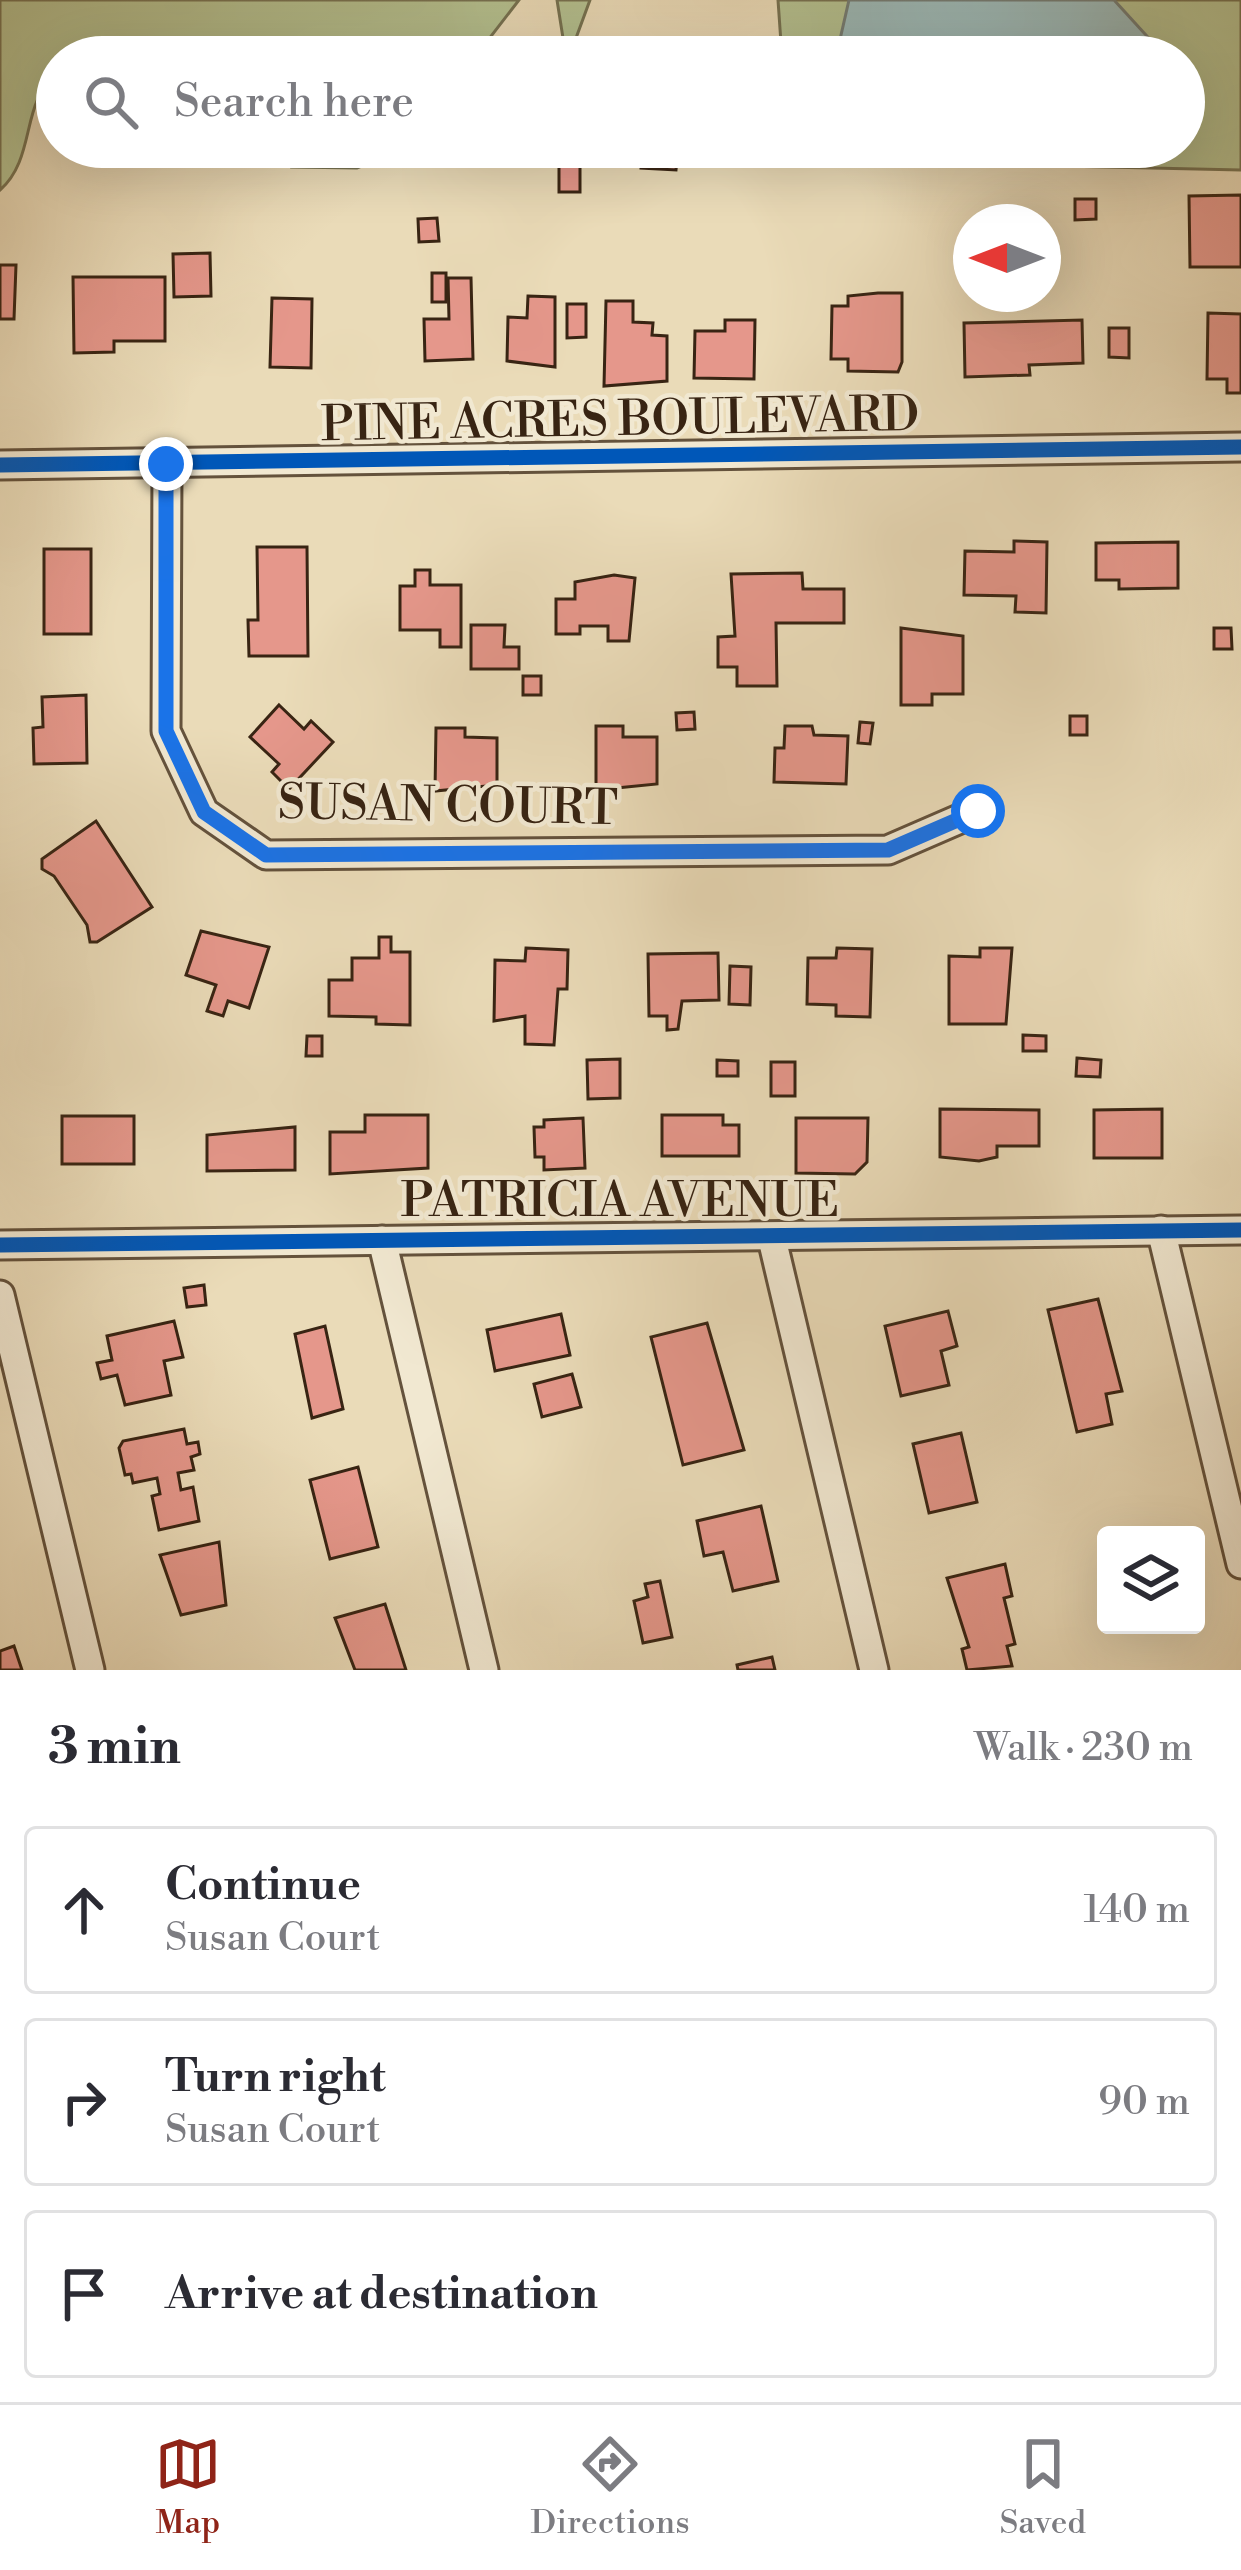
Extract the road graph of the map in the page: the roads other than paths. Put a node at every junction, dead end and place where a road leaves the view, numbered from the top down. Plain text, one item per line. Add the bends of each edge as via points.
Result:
1 (1241, 447) edge
2 (166, 464) junction
3 (0, 465) edge
4 (978, 811) dead end
5 (1161, 1230) junction
6 (1241, 1230) edge
7 (772, 1239) junction
8 (382, 1240) junction
9 (0, 1245) edge
10 (0, 1295) edge
11 (1241, 1564) edge
12 (90, 1670) edge
13 (484, 1670) edge
14 (874, 1670) edge

1 - 2 street, PINE ACRES BOULEVARD
2 - 3 street, PINE ACRES BOULEVARD
2 - 4 street, SUSAN COURT via 166,731 204,812 266,855 888,850
5 - 6 street, PATRICIA AVENUE
5 - 7 street, PATRICIA AVENUE
5 - 11 street
7 - 8 street, PATRICIA AVENUE
7 - 14 street
8 - 9 street, PATRICIA AVENUE
8 - 13 street
10 - 12 street

